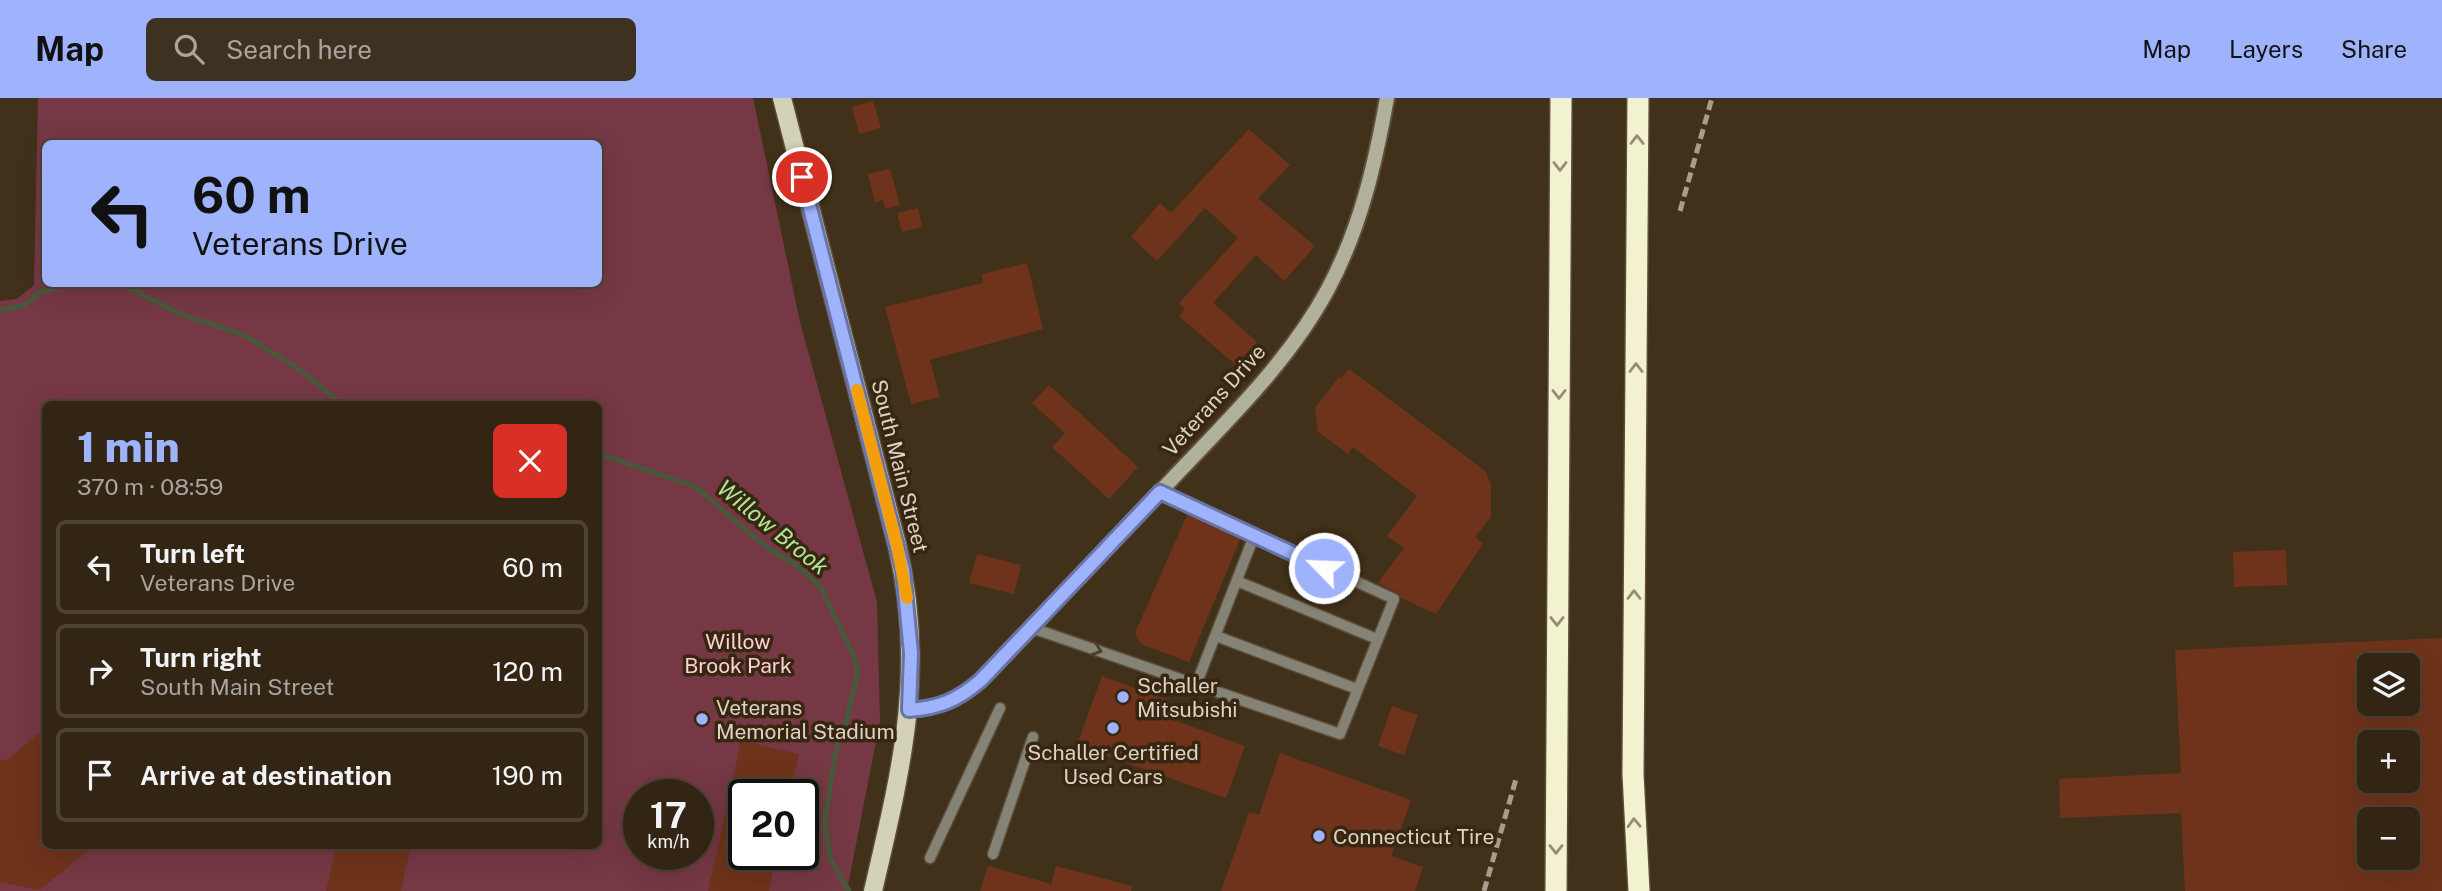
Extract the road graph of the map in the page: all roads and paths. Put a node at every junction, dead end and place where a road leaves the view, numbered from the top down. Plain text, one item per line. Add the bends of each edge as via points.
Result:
1 (782, 98) edge
2 (1387, 98) edge
3 (1561, 98) edge
4 (1637, 98) edge
5 (1160, 492) junction
6 (1254, 536) junction
7 (1237, 581) junction
8 (1032, 628) junction
9 (1216, 636) junction
10 (1377, 639) junction
11 (1196, 685) junction
12 (1357, 689) junction
13 (1000, 708) dead end
14 (909, 710) junction
15 (1033, 737) dead end
16 (993, 854) dead end
17 (930, 858) dead end
18 (873, 891) edge
19 (1556, 891) edge
20 (1639, 891) edge

1 - 14 main road, South Main Street via 903,570 911,653
2 - 5 street, Veterans Drive via 1365,202 1327,291 1265,378
3 -> 19 highway
20 -> 4 highway via 1633,795
5 - 6 lane
5 - 8 street, Veterans Drive
6 - 7 lane
6 - 10 lane via 1394,599
7 - 9 lane
7 - 10 lane
8 -> 11 lane
8 - 14 street, Veterans Drive via 965,694 930,709
9 - 11 lane
9 - 12 lane
10 - 12 lane
11 - 12 lane via 1340,734
13 - 17 lane
14 - 18 main road, South Main Street
15 - 16 lane

